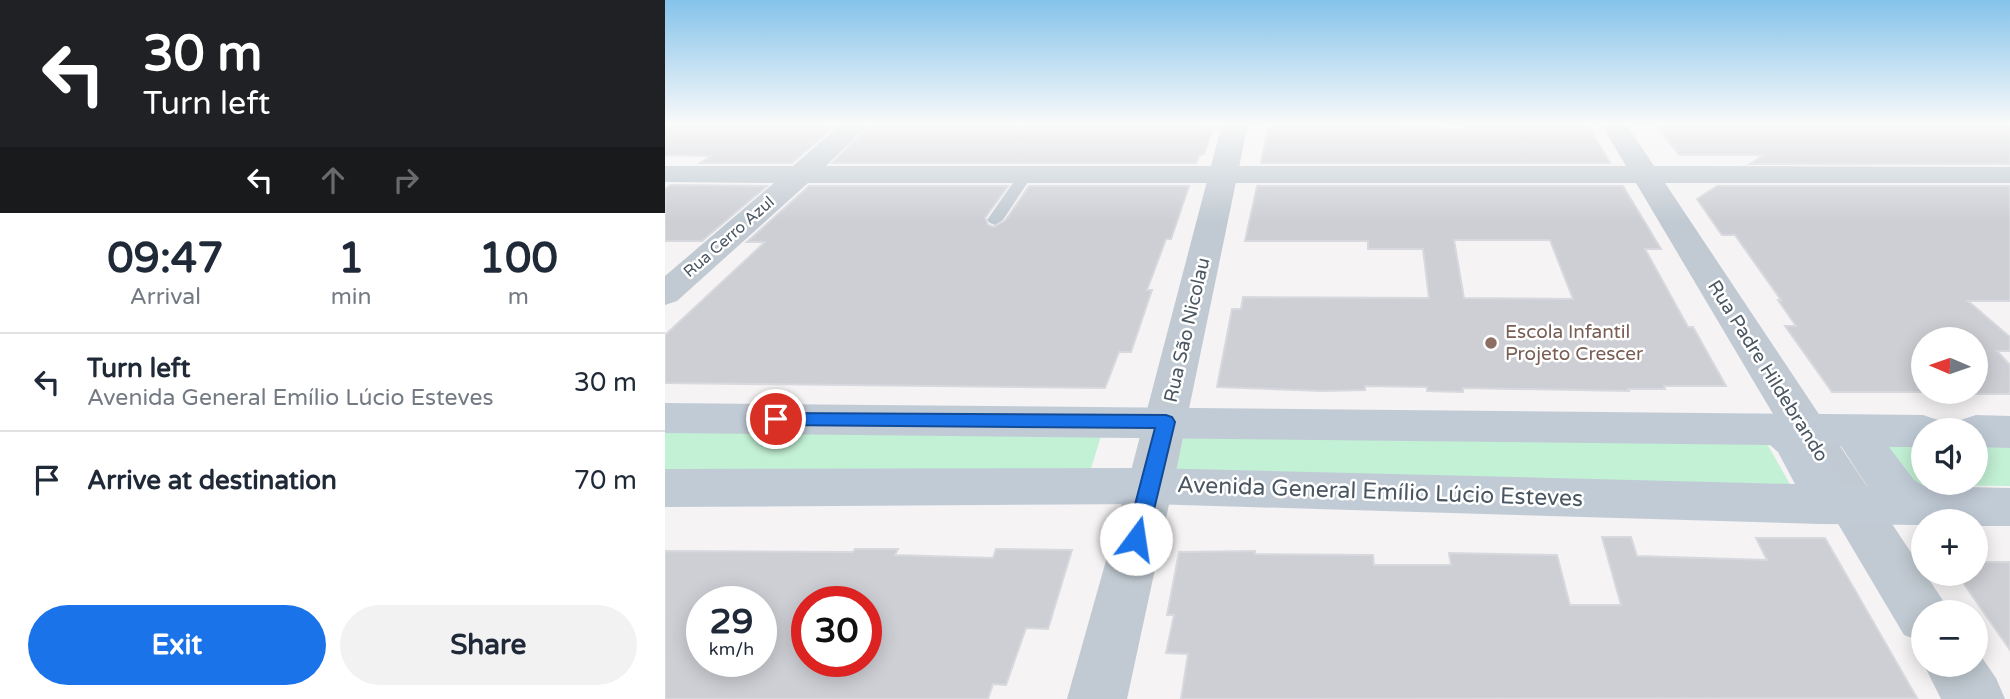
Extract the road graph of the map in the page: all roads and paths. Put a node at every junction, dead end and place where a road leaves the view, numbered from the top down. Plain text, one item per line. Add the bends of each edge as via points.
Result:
1 (820, 157) edge
2 (1227, 157) edge
3 (1633, 157) edge
4 (802, 173) junction
5 (1027, 173) junction
6 (665, 174) edge
7 (1223, 174) junction
8 (1643, 174) junction
9 (2010, 175) edge
10 (995, 220) dead end
11 (665, 294) edge
12 (665, 418) edge
13 (1166, 422) junction
14 (1793, 430) junction
15 (1863, 431) junction
16 (1911, 431) edge
17 (1988, 432) edge
18 (2010, 432) edge
19 (1150, 486) junction
20 (665, 488) edge
21 (1836, 505) junction
22 (1916, 506) junction
23 (2010, 507) edge
24 (1911, 602) edge
25 (1961, 677) edge
26 (1097, 699) edge
27 (1975, 699) edge

1 - 4 street, Rua Cerro Azul
2 - 7 street, Rua São Nicolau
3 - 8 street, Rua Padre Hildebrando
4 - 5 street
4 - 6 street
4 - 11 street, Rua Cerro Azul
5 - 7 street
5 - 10 lane
7 - 8 street
7 - 13 street, Rua São Nicolau
8 - 9 street
8 - 14 street, Rua Padre Hildebrando
12 - 13 main road
13 - 14 main road
13 - 19 street, Rua São Nicolau
14 - 15 main road
14 - 21 main road via 1794,441 1823,492
15 - 16 main road
15 - 22 main road via 1860,440 1897,493
17 - 18 main road
19 - 20 main road, Avenida General Emílio Lúcio Esteves
19 - 21 main road, Avenida General Emílio Lúcio Esteves
19 - 26 street, Rua São Nicolau
21 - 22 main road, Avenida General Emílio Lúcio Esteves
21 - 24 street
22 - 23 main road, Avenida General Emílio Lúcio Esteves
25 - 27 street

